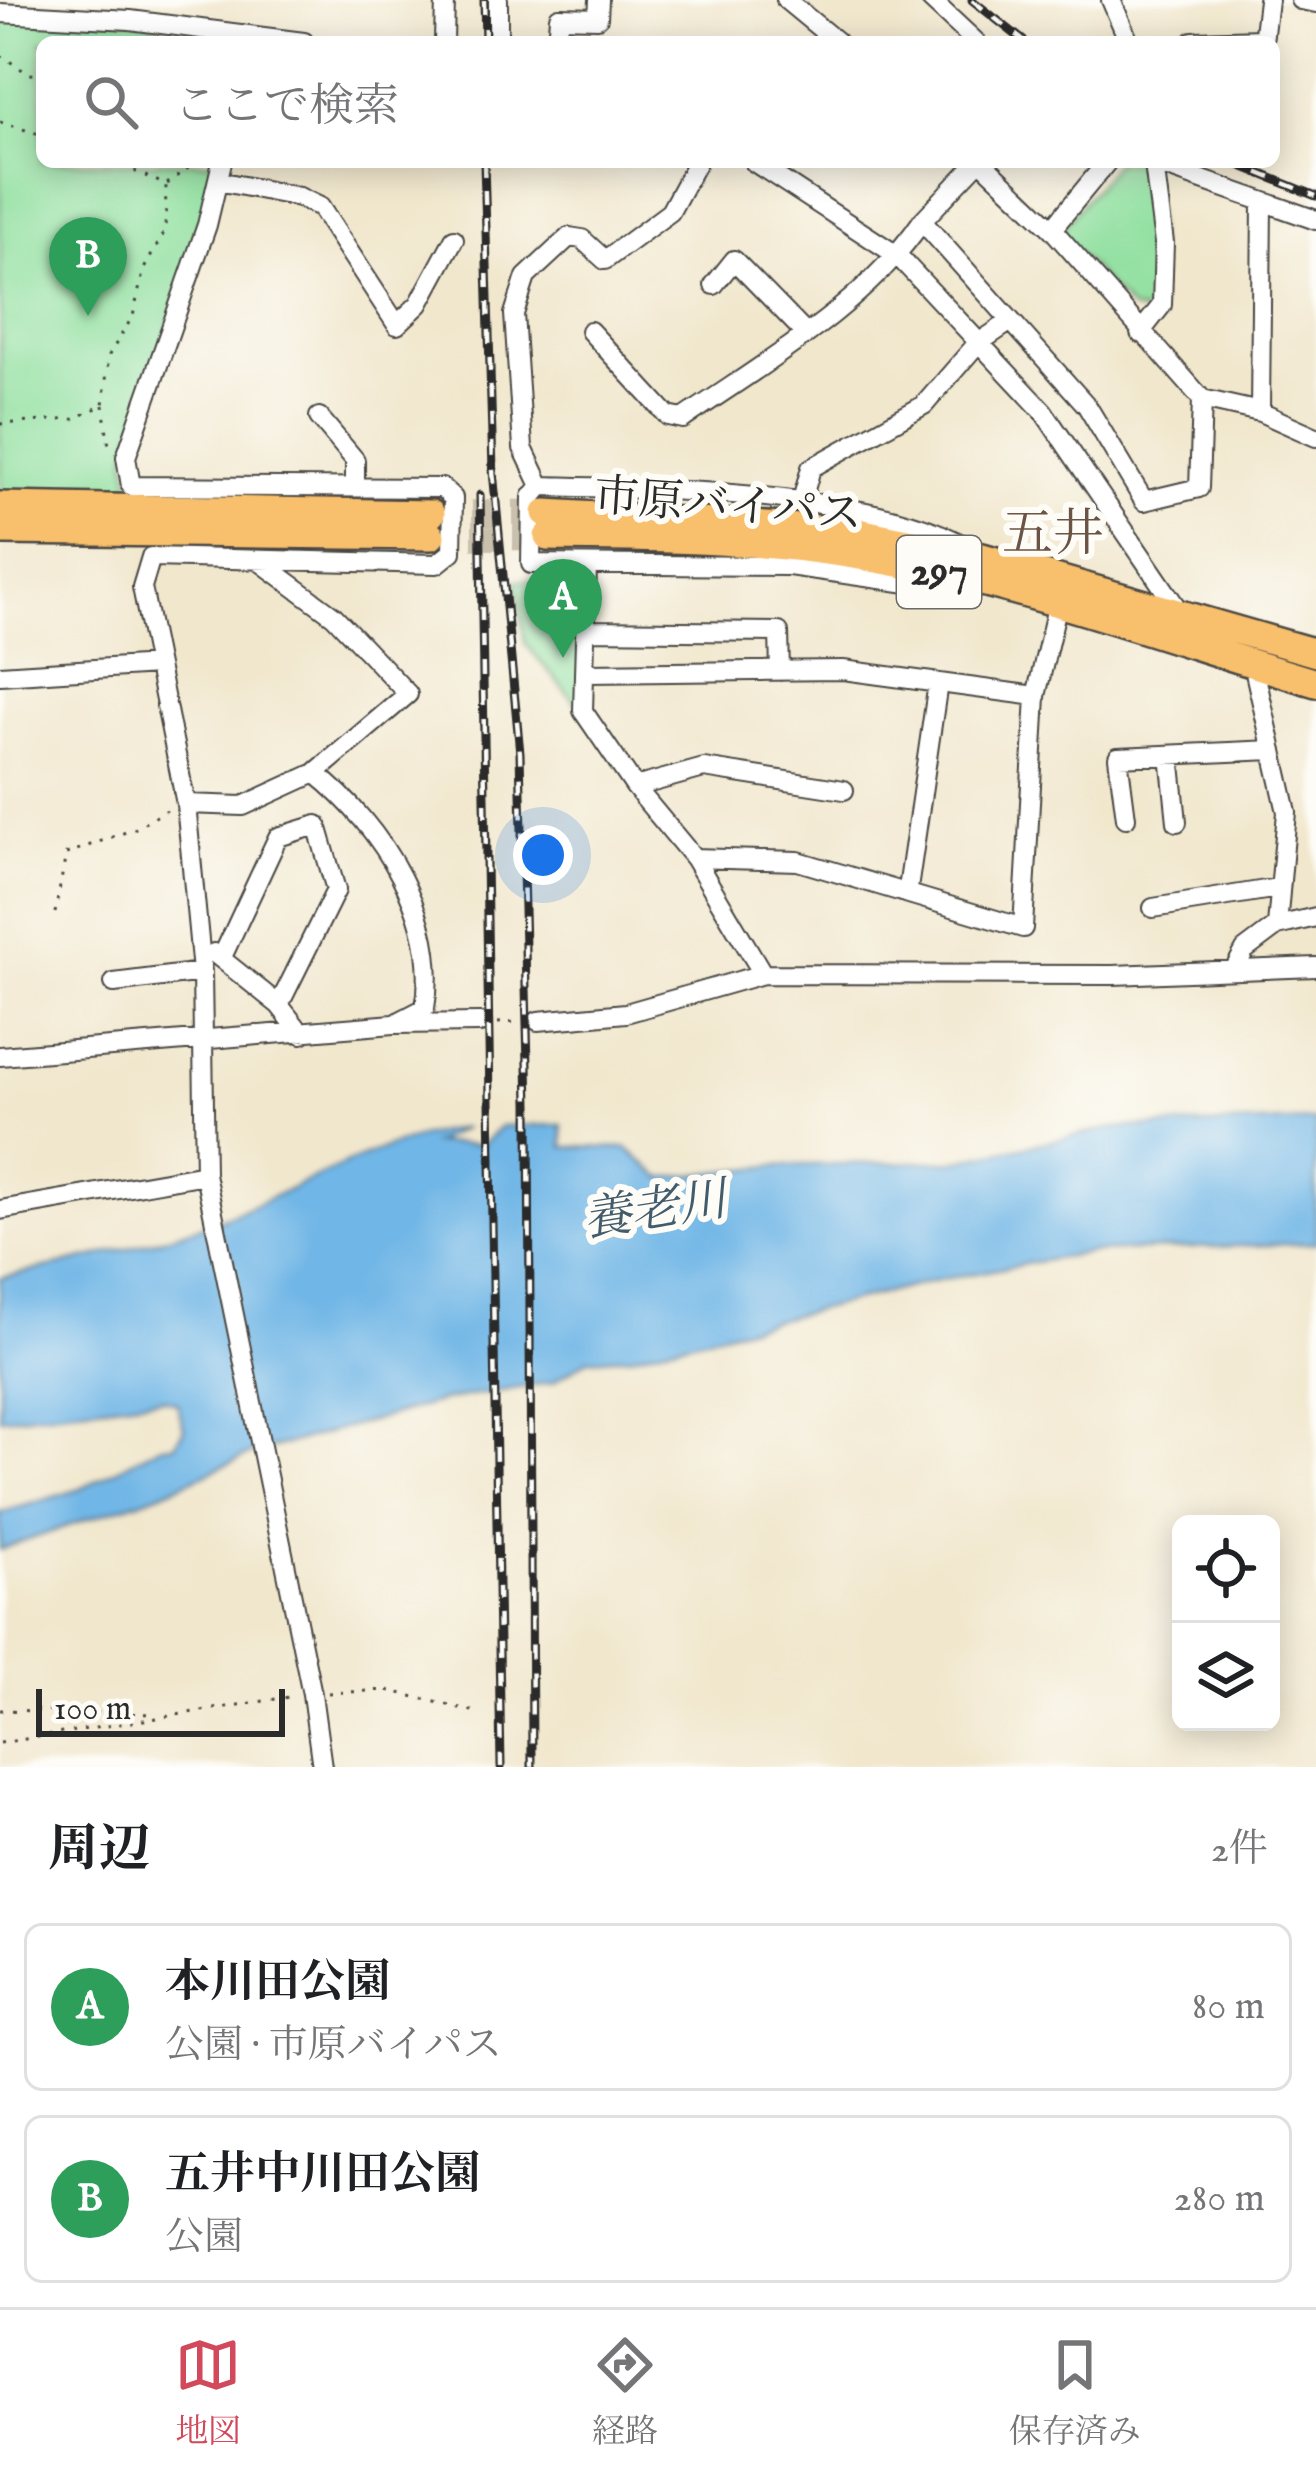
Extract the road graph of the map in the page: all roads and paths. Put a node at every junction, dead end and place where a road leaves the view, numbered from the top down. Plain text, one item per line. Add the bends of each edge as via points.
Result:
1 (445, 0) edge
2 (497, 0) edge
3 (599, 0) edge
4 (931, 0) edge
5 (1112, 0) edge
6 (1268, 0) edge
7 (1300, 0) edge
8 (788, 1) edge
9 (1316, 3) edge
10 (133, 10) edge
11 (0, 14) edge
12 (230, 36) edge
13 (444, 36) edge
14 (498, 36) edge
15 (557, 36) edge
16 (830, 36) edge
17 (970, 36) edge
18 (1127, 36) edge
19 (1264, 36) edge
20 (0, 55) edge
21 (36, 75) edge
22 (0, 122) edge
23 (36, 133) edge
24 (134, 168) edge
25 (188, 168) edge
26 (694, 168) edge
27 (763, 168) edge
28 (974, 168) edge
29 (986, 168) edge
30 (1102, 168) edge
31 (1154, 168) edge
32 (1167, 168) edge
33 (220, 171) edge
34 (166, 185) junction
35 (1262, 202) junction
36 (922, 220) junction
37 (1316, 220) edge
38 (1052, 230) junction
39 (454, 238) dead end
40 (898, 256) junction
41 (714, 285) dead end
42 (1011, 321) junction
43 (590, 331) dead end
44 (1140, 333) junction
45 (806, 334) junction
46 (977, 344) junction
47 (1202, 399) junction
48 (103, 405) junction
49 (1260, 412) junction
50 (319, 417) dead end
51 (0, 424) edge
52 (1316, 437) edge
53 (126, 457) junction
54 (355, 484) junction
55 (801, 504) junction
56 (0, 506) edge
57 (545, 512) junction
58 (0, 531) edge
59 (258, 560) junction
60 (587, 566) junction
61 (979, 568) junction
62 (1058, 603) junction
63 (1181, 614) junction
64 (587, 630) junction
65 (1316, 653) edge
66 (1252, 664) junction
67 (158, 665) junction
68 (780, 671) junction
69 (587, 673) junction
70 (0, 675) edge
71 (938, 683) junction
72 (1316, 683) edge
73 (1036, 696) junction
74 (1273, 750) junction
75 (1170, 755) junction
76 (315, 772) junction
77 (635, 787) junction
78 (844, 790) dead end
79 (186, 804) junction
80 (1126, 818) dead end
81 (1178, 822) dead end
82 (694, 857) junction
83 (1279, 888) junction
84 (908, 890) junction
85 (1153, 908) dead end
86 (55, 913) dead end
87 (1316, 916) edge
88 (1277, 926) junction
89 (201, 950) junction
90 (223, 955) junction
91 (1316, 967) edge
92 (1234, 968) junction
93 (202, 972) junction
94 (763, 974) junction
95 (114, 983) dead end
96 (279, 1005) junction
97 (538, 1021) joint
98 (484, 1023) joint
99 (394, 1024) junction
100 (302, 1034) junction
101 (199, 1043) junction
102 (0, 1055) edge
103 (205, 1174) junction
104 (0, 1210) edge
105 (311, 1689) junction
106 (0, 1710) edge
107 (480, 1713) dead end
108 (164, 1714) junction
109 (0, 1743) edge
110 (322, 1767) edge

1 - 13 street
2 - 14 street
3 - 15 street via 598,18 559,17
4 - 17 street
5 - 18 street
6 - 19 street
7 - 9 street
8 - 16 street
10 - 11 street
10 - 12 street
20 - 21 path
22 - 23 path
24 - 34 path
25 - 34 path
26 - 57 street via 670,212 605,260 582,238 569,237 526,278 514,314 523,448
27 - 40 street
28 - 36 street
29 - 38 street
30 - 38 street
31 - 44 street via 1162,305
32 - 35 street
33 - 39 street via 320,207 397,325 419,304
33 - 53 street
34 - 48 path via 165,232 109,355
35 - 37 street
35 - 49 street
36 - 40 street
36 - 42 street
38 - 44 street
40 - 45 street
40 - 46 street
41 - 45 street via 734,260
42 - 46 street
42 - 47 street via 1087,406 1144,501 1199,488
43 - 45 street via 668,416 683,419
44 - 47 street
46 - 55 street via 924,405 812,468
46 - 63 street via 1043,411
47 - 49 street
48 - 51 path via 74,419
48 - 53 path via 106,444
49 - 52 street
50 - 54 street via 355,460
53 - 54 street via 131,487
54 - 59 street via 442,488 452,498 452,552 437,563
55 - 57 street via 665,490
55 - 61 street via 933,526
56 - 58 highway via 431,525
57 - 60 street via 532,496 531,564
57 - 61 highway, 市原バイパス / 297 via 853,531
59 - 67 street via 151,557 142,587
59 - 76 street via 334,616 408,694
60 - 61 street via 789,566 928,586
60 - 64 street
61 - 62 highway, 市原バイパス / 297
61 - 63 highway, 市原バイパス / 297
62 - 66 highway, 市原バイパス / 297
62 - 73 street
63 - 65 highway, 市原バイパス / 297
64 - 68 street via 779,632
64 - 69 street
66 - 72 highway, 市原バイパス / 297
66 - 74 street
67 - 70 street
67 - 79 street
68 - 69 street
68 - 71 street
69 - 77 street via 584,711
71 - 73 street
71 - 84 street
73 - 84 street via 1023,928
74 - 75 street
74 - 83 street via 1287,812
75 - 80 street via 1118,757
75 - 81 street
76 - 79 street via 243,806
76 - 99 street via 387,848 416,918 427,962 425,1009
77 - 78 street via 704,768
77 - 82 street
79 - 86 path via 66,854
79 - 89 street
82 - 84 street via 798,861
82 - 94 street
83 - 85 street
83 - 88 street
87 - 88 street
88 - 92 street
89 - 90 street
89 - 93 street
90 - 96 street
90 - 96 street via 278,837 317,825 336,890
91 - 92 street
92 - 94 street
93 - 95 street
93 - 101 street
94 - 97 street via 626,1013
96 - 100 street
97 - 98 path
98 - 99 street
99 - 100 street
100 - 101 street
101 - 102 street
101 - 103 street
103 - 104 street
103 - 105 street
105 - 107 path via 387,1690
105 - 108 path
105 - 110 street
106 - 108 path
108 - 109 path

